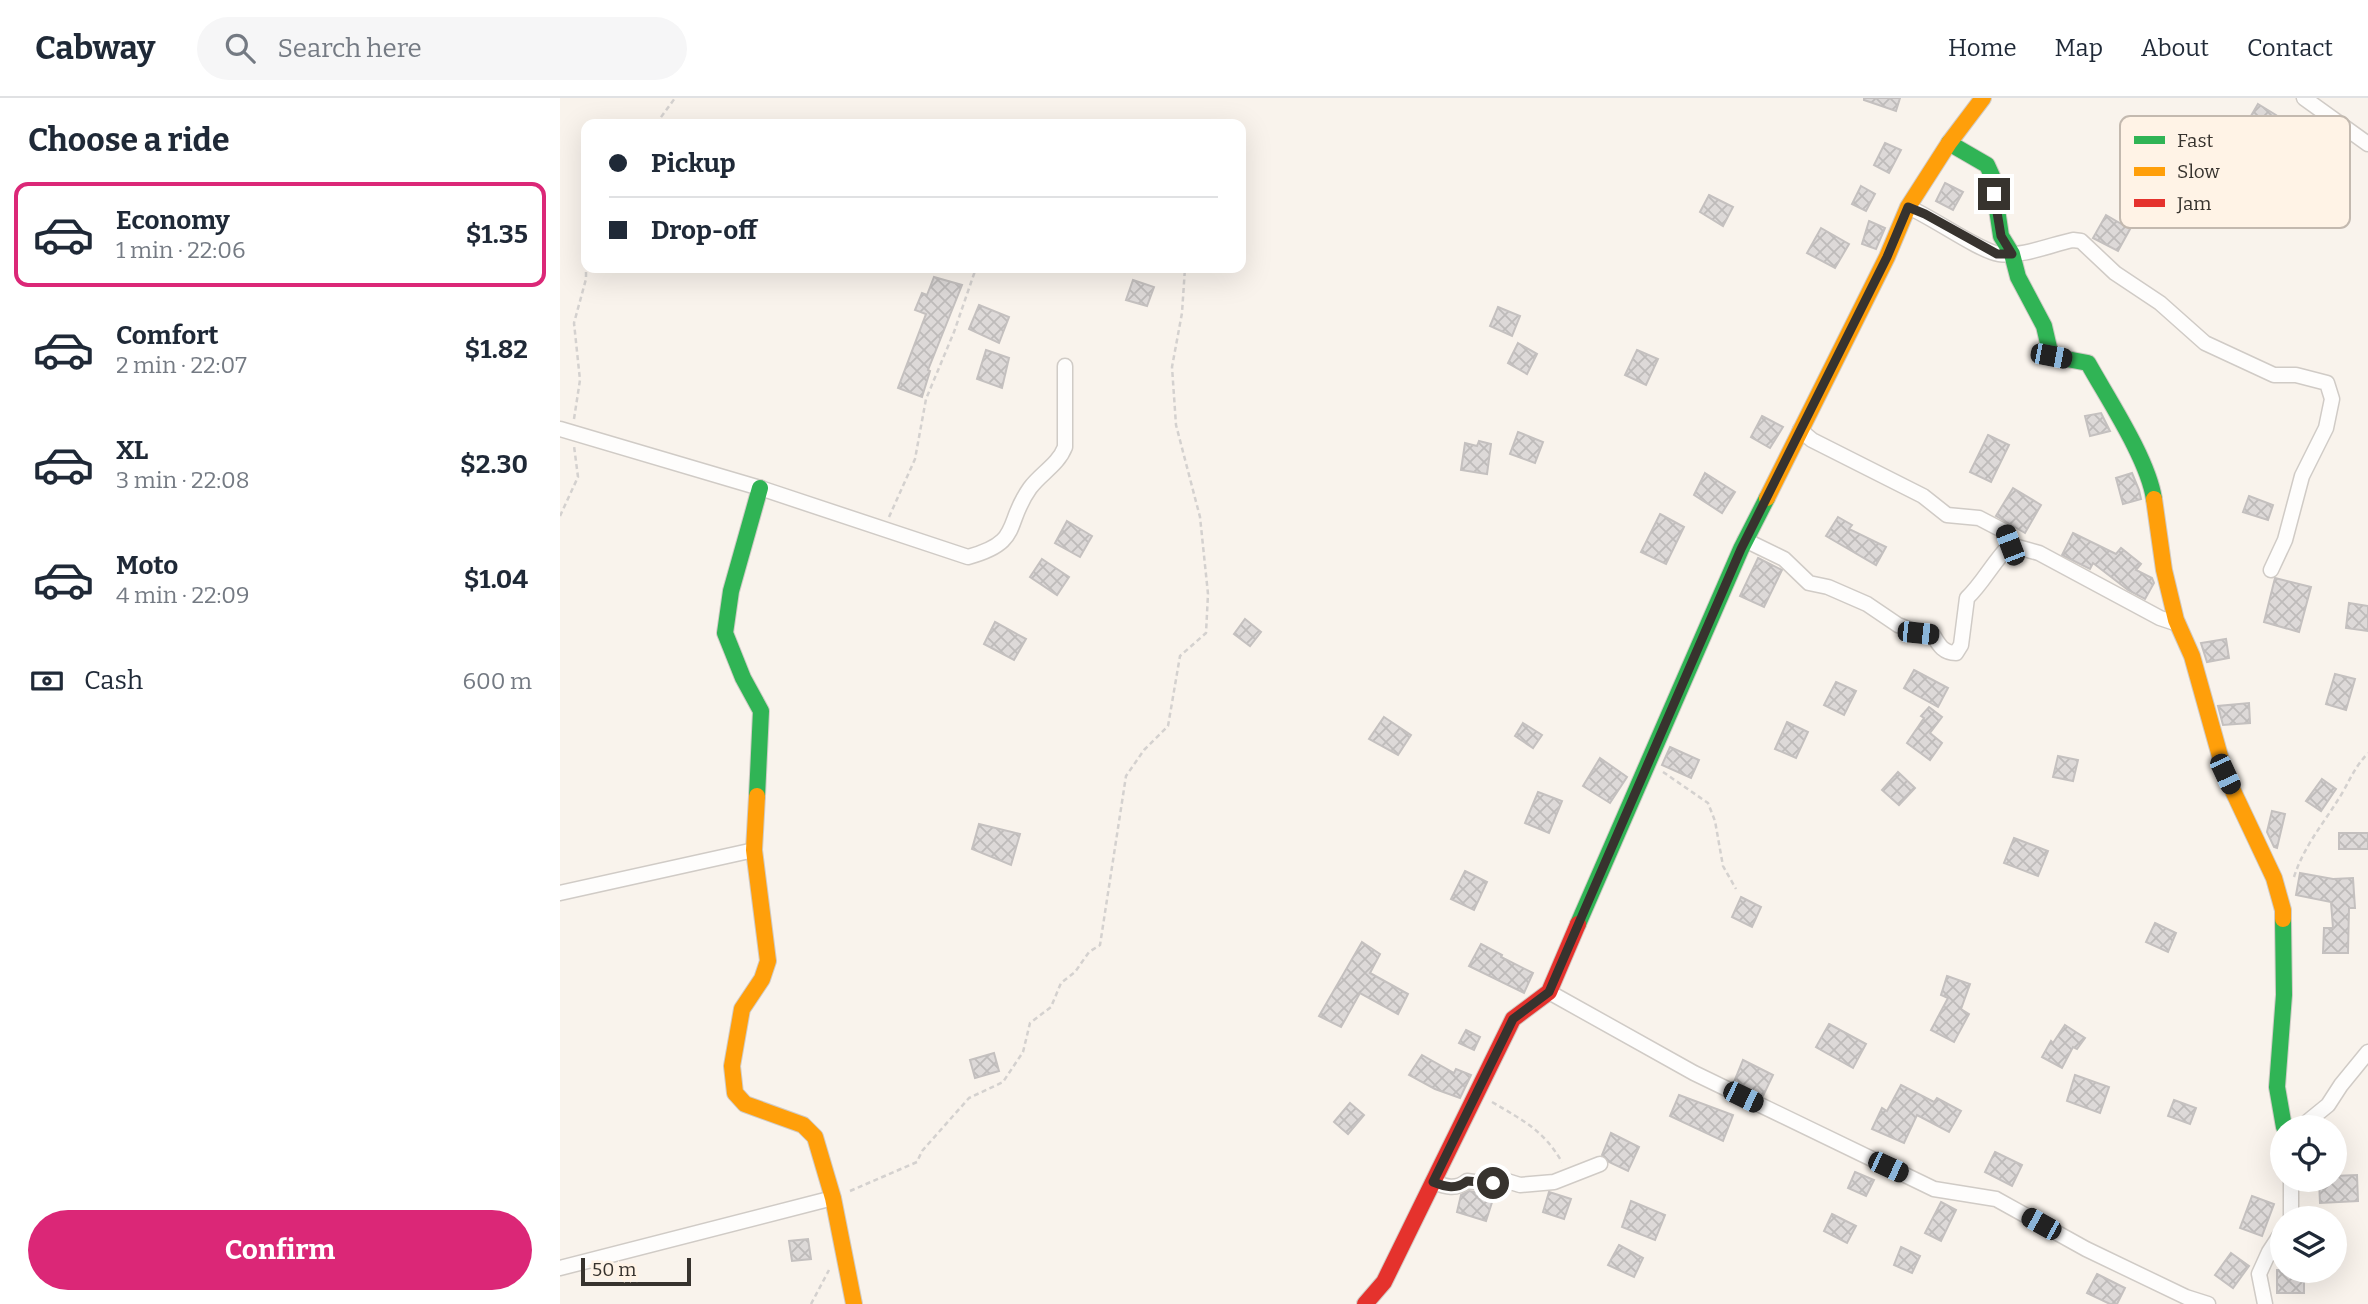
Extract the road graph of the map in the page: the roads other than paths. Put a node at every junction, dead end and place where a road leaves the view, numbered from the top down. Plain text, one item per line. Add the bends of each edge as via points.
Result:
1 (1983, 98) edge
2 (2304, 98) edge
3 (2329, 116) edge
4 (2350, 131) edge
5 (1949, 143) junction
6 (2368, 144) edge
7 (1908, 207) junction
8 (2012, 254) junction
9 (1065, 366) dead end
10 (566, 430) edge
11 (1800, 430) junction
12 (760, 488) junction
13 (1745, 540) junction
14 (2010, 545) junction
15 (2271, 570) dead end
16 (2178, 624) junction
17 (754, 850) junction
18 (560, 893) edge
19 (1549, 992) junction
20 (2368, 1052) edge
21 (2282, 1115) edge
22 (2316, 1115) edge
23 (1600, 1164) dead end
24 (1433, 1182) junction
25 (833, 1198) junction
26 (2270, 1250) edge
27 (560, 1268) edge
28 (854, 1304) edge
29 (1365, 1304) edge
30 (2208, 1304) edge
31 (2265, 1304) edge

1 - 5 street
2 - 3 street
4 - 6 street
5 - 7 street
5 - 8 street via 1987,165 2001,236
7 - 8 street via 1997,254
7 - 11 street
8 - 15 street via 2081,241 2205,343 2274,375 2327,383 2332,399 2326,428 2302,476 2285,540
8 - 16 street via 2018,277 2044,326 2051,356 2088,362 2152,486 2164,570
9 - 12 street via 1065,447 1060,459 1025,495 1009,533 985,552 968,556
10 - 12 street
11 - 13 street
11 - 14 street via 1923,496 1947,514 1979,517 2004,531
12 - 17 street via 731,591 725,633 761,711
13 - 14 street via 1784,559 1809,583 1867,604 1898,625 1933,635 1949,653 1956,653 1961,645 1967,598
13 - 19 street
14 - 16 street via 2039,553
16 - 21 street via 2192,656 2225,774 2274,878 2283,910 2284,995 2277,1087
17 - 18 street
17 - 25 street via 768,961 762,979 741,1009 732,1066 735,1093 745,1104 803,1125 815,1137
19 - 24 street via 1513,1019
19 - 30 street via 1694,1073 1934,1189 1996,1199 2087,1249
20 - 22 street
23 - 24 street via 1554,1182 1467,1181 1460,1187
24 - 29 street via 1384,1282
25 - 27 street
25 - 28 street
26 - 31 street via 2259,1274

